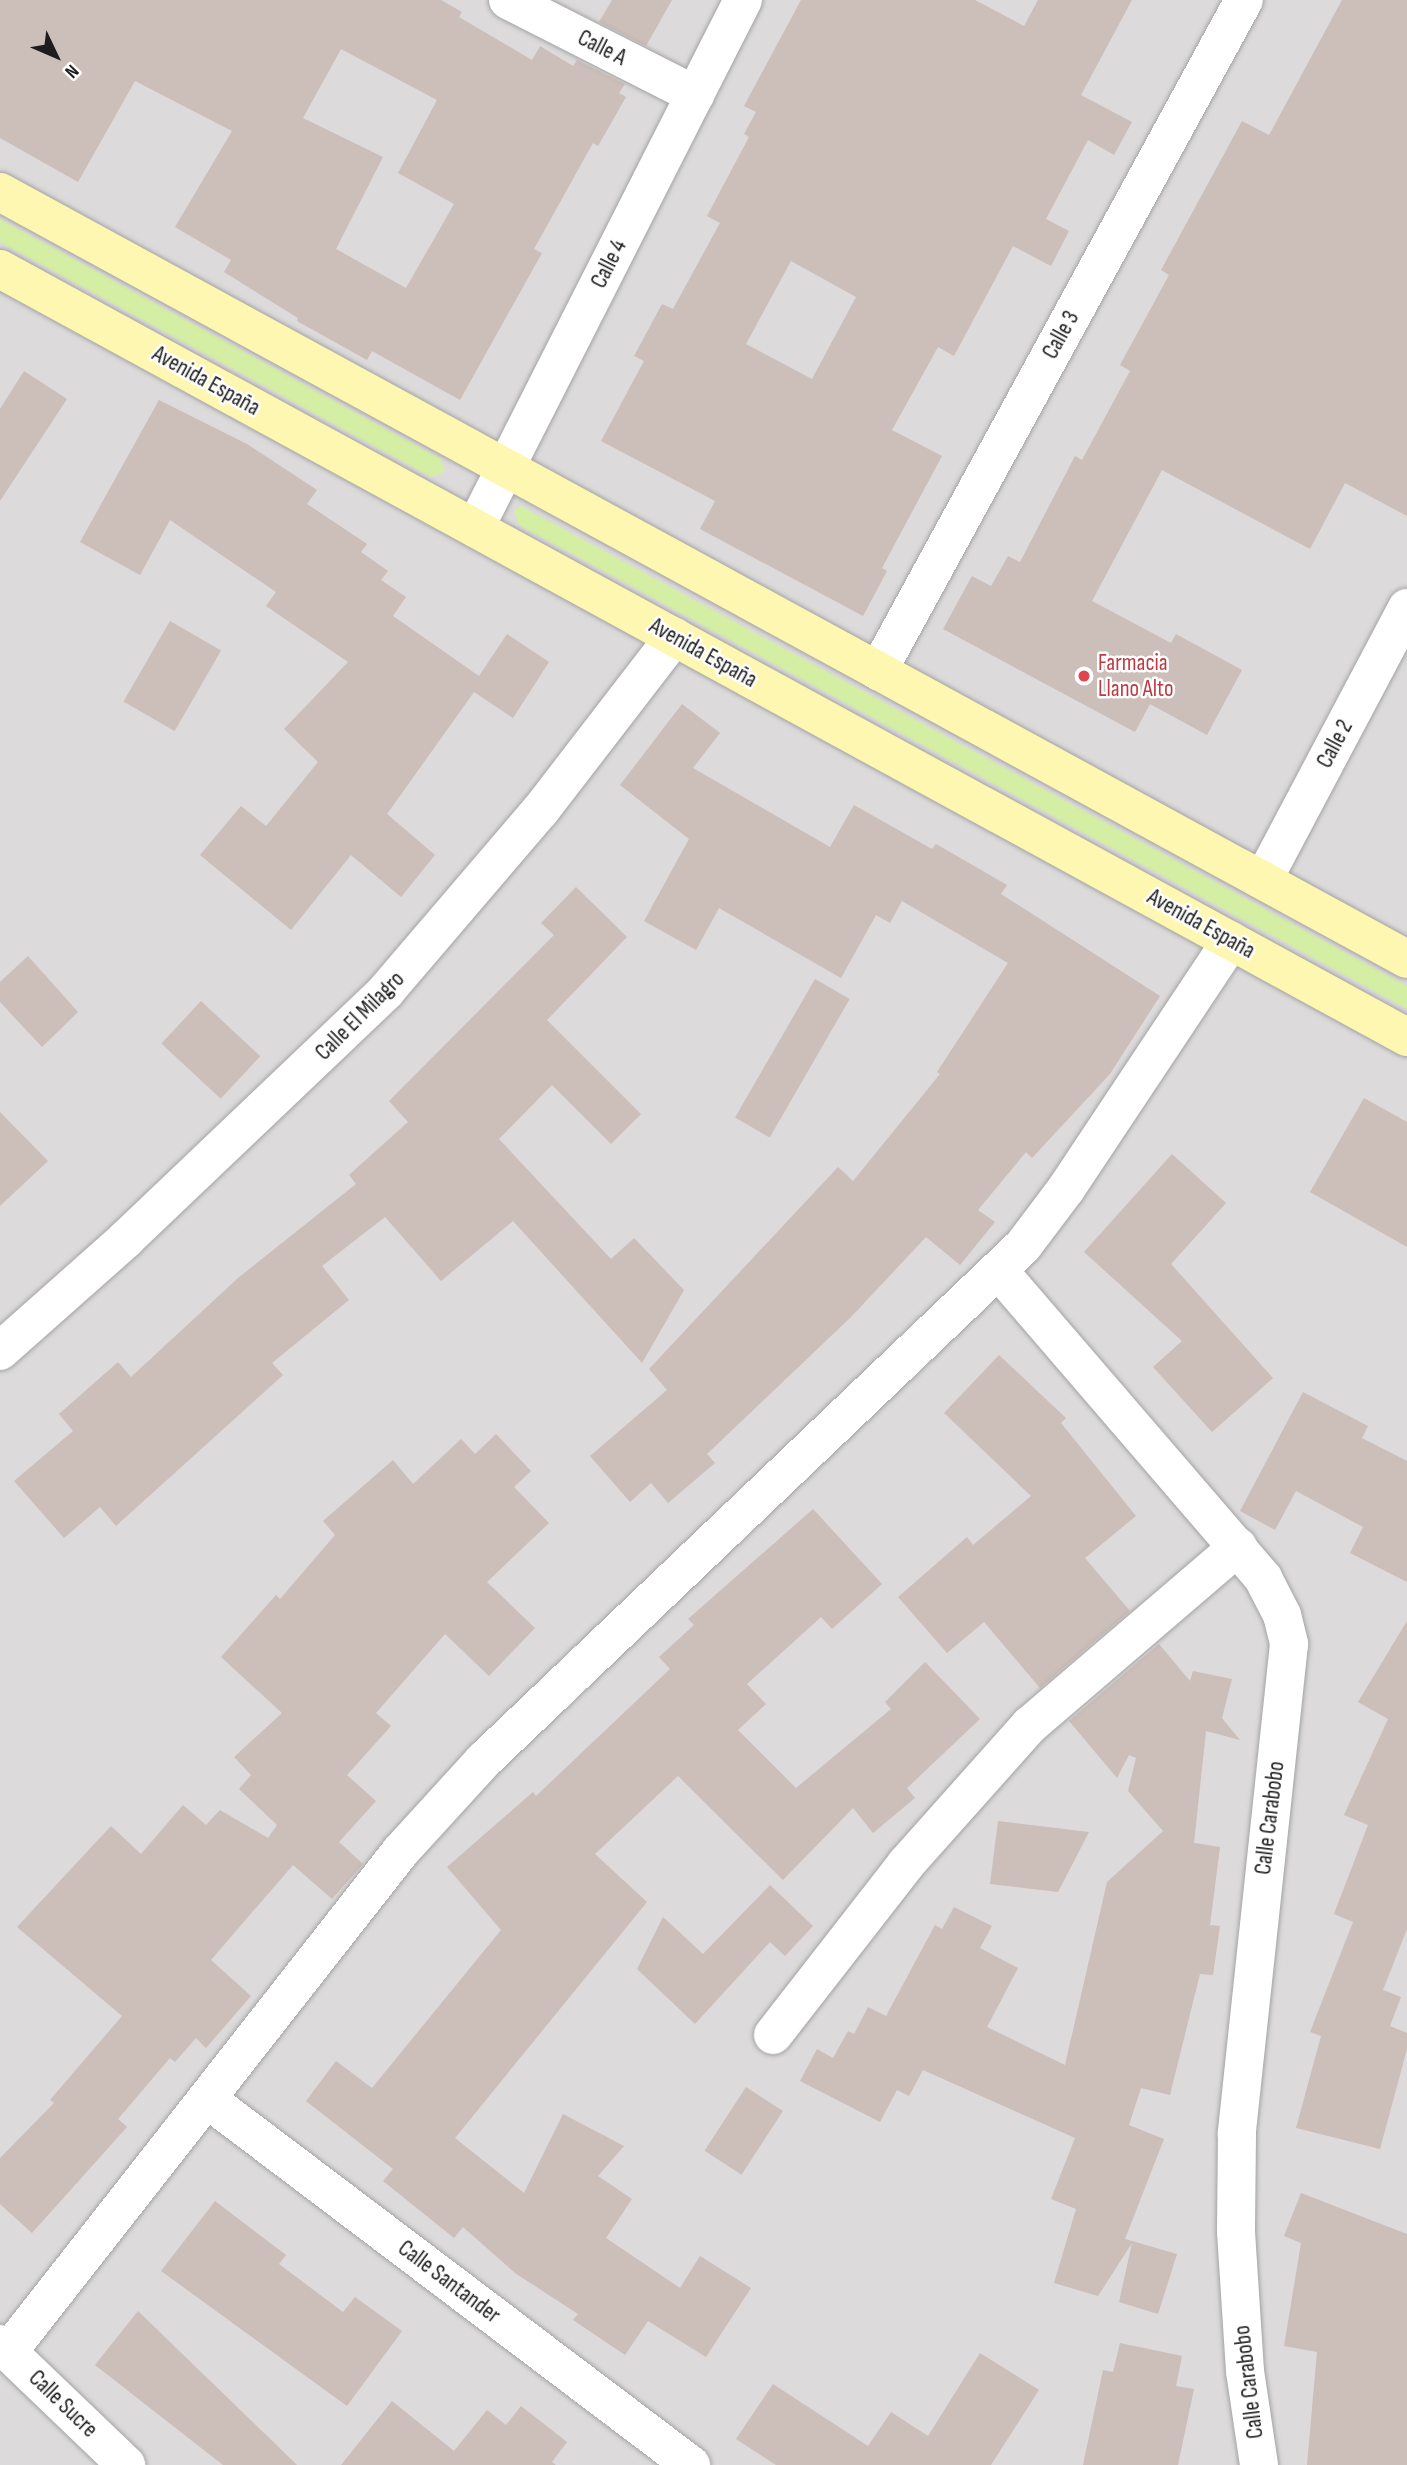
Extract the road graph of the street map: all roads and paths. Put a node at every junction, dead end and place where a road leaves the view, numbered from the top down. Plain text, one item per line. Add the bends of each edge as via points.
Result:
1 (508, 0) edge
2 (743, 0) edge
3 (1244, 0) edge
4 (695, 95) junction
5 (0, 192) edge
6 (0, 269) edge
7 (506, 468) junction
8 (475, 528) junction
9 (1407, 608) edge
10 (674, 637) junction
11 (878, 671) junction
12 (1263, 880) junction
13 (1231, 941) junction
14 (1407, 959) edge
15 (1407, 1037) edge
16 (999, 1271) junction
17 (0, 1351) edge
18 (1238, 1546) junction
19 (773, 2035) dead end
20 (207, 2099) junction
21 (4, 2348) edge
22 (126, 2465) edge
23 (691, 2465) edge
24 (1259, 2465) edge

1 - 4 street, Calle A
2 - 4 street, Calle 4
3 - 11 street, Calle 3
4 - 7 street, Calle 4
5 - 7 main road
6 - 8 main road, Avenida España
7 - 8 street, Calle 4
7 - 11 main road
8 - 10 main road, Avenida España
9 - 12 street, Calle 2
10 - 13 main road, Avenida España
10 - 17 street, Calle El Milagro via 540,811 386,992
11 - 12 main road
12 - 14 main road
13 - 15 main road, Avenida España
13 - 16 street via 1066,1189
16 - 18 street, Calle Carabobo
16 - 20 street via 484,1760 400,1852
18 - 19 street via 1021,1735 906,1864
18 - 24 street, Calle Carabobo via 1273,1597 1289,1644 1237,2134 1236,2232 1245,2371
20 - 21 street
20 - 23 street, Calle Santander
21 - 22 street, Calle Sucre

